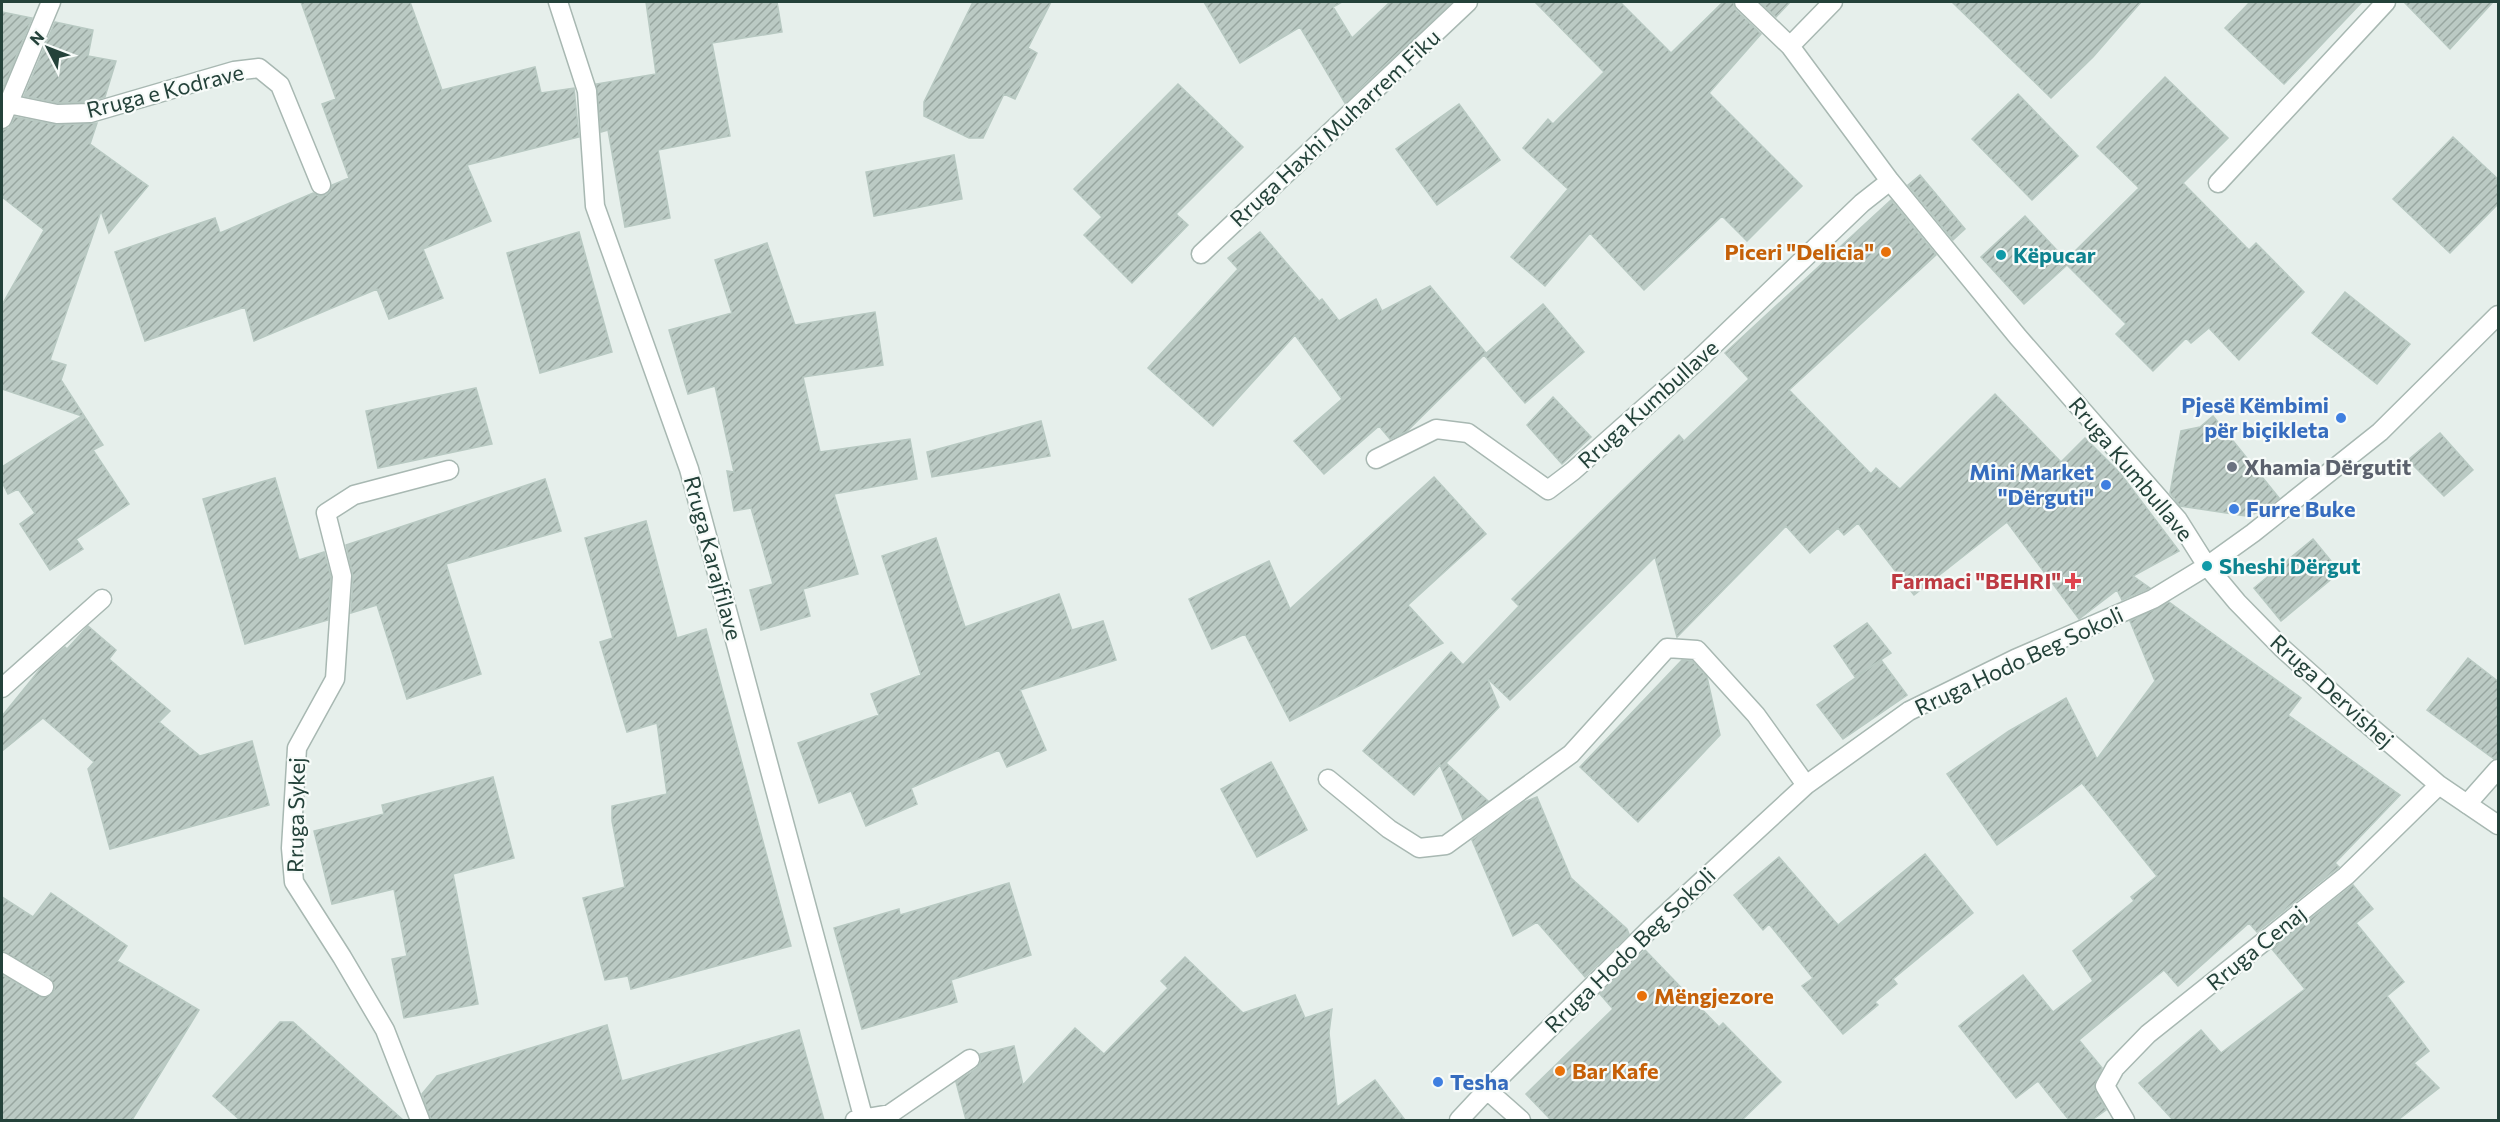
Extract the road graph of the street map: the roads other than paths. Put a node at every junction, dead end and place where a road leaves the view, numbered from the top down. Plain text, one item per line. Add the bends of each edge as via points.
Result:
1 (51, 2) edge
2 (558, 2) edge
3 (1468, 2) edge
4 (1744, 2) edge
5 (1833, 2) edge
6 (2386, 2) edge
7 (1790, 46) junction
8 (5, 112) edge
9 (1890, 181) junction
10 (2218, 183) dead end
11 (321, 185) dead end
12 (1201, 254) dead end
13 (2499, 315) edge
14 (1376, 459) dead end
15 (449, 470) dead end
16 (2207, 566) junction
17 (102, 598) dead end
18 (2, 688) edge
19 (2499, 769) edge
20 (1328, 779) dead end
21 (1806, 785) junction
22 (2439, 785) junction
23 (2467, 804) junction
24 (2499, 825) edge
25 (2, 962) edge
26 (44, 987) dead end
27 (970, 1059) dead end
28 (1487, 1090) junction
29 (420, 1120) edge
30 (861, 1120) edge
31 (1459, 1120) edge
32 (1521, 1120) edge
33 (2125, 1120) edge

1 - 8 street, Rruga e Kodrave
2 - 30 street, Rruga Karajfilave via 587,91 595,206 689,469
3 - 12 street, Rruga Haxhi Muharrem Fiku
4 - 7 street, Rruga Kumbullave
5 - 7 street
6 - 10 street
7 - 9 street, Rruga Kumbullave
8 - 11 street, Rruga e Kodrave via 90,113 234,70 259,68 280,85
9 - 14 street, Rruga Kumbullave via 1862,203 1696,362 1548,489 1468,433 1436,429
9 - 16 street, Rruga Kumbullave via 2018,338 2178,520
13 - 16 street, Rruga Hodo Beg Sokoli via 2380,432
15 - 29 street, Rruga Sykej via 354,495 326,513 342,576 335,679 297,748 291,848 294,882 385,1030
16 - 21 street, Rruga Hodo Beg Sokoli via 2152,599 1909,711
16 - 22 street, Rruga Dervishej via 2282,648
17 - 18 street
19 - 23 street
20 - 21 street via 1419,848 1446,844 1571,754 1667,648 1697,650 1756,715
21 - 28 street, Rruga Hodo Beg Sokoli via 1654,925
22 - 23 street, Rruga Dervishej
22 - 33 street, Rruga Cenaj via 2346,876 2148,1034 2115,1068 2105,1086
23 - 24 street, Rruga Dervishej
25 - 26 street
27 - 30 street, Rruga Karajfilave via 890,1114
28 - 31 street, Rruga Hodo Beg Sokoli
28 - 32 street

